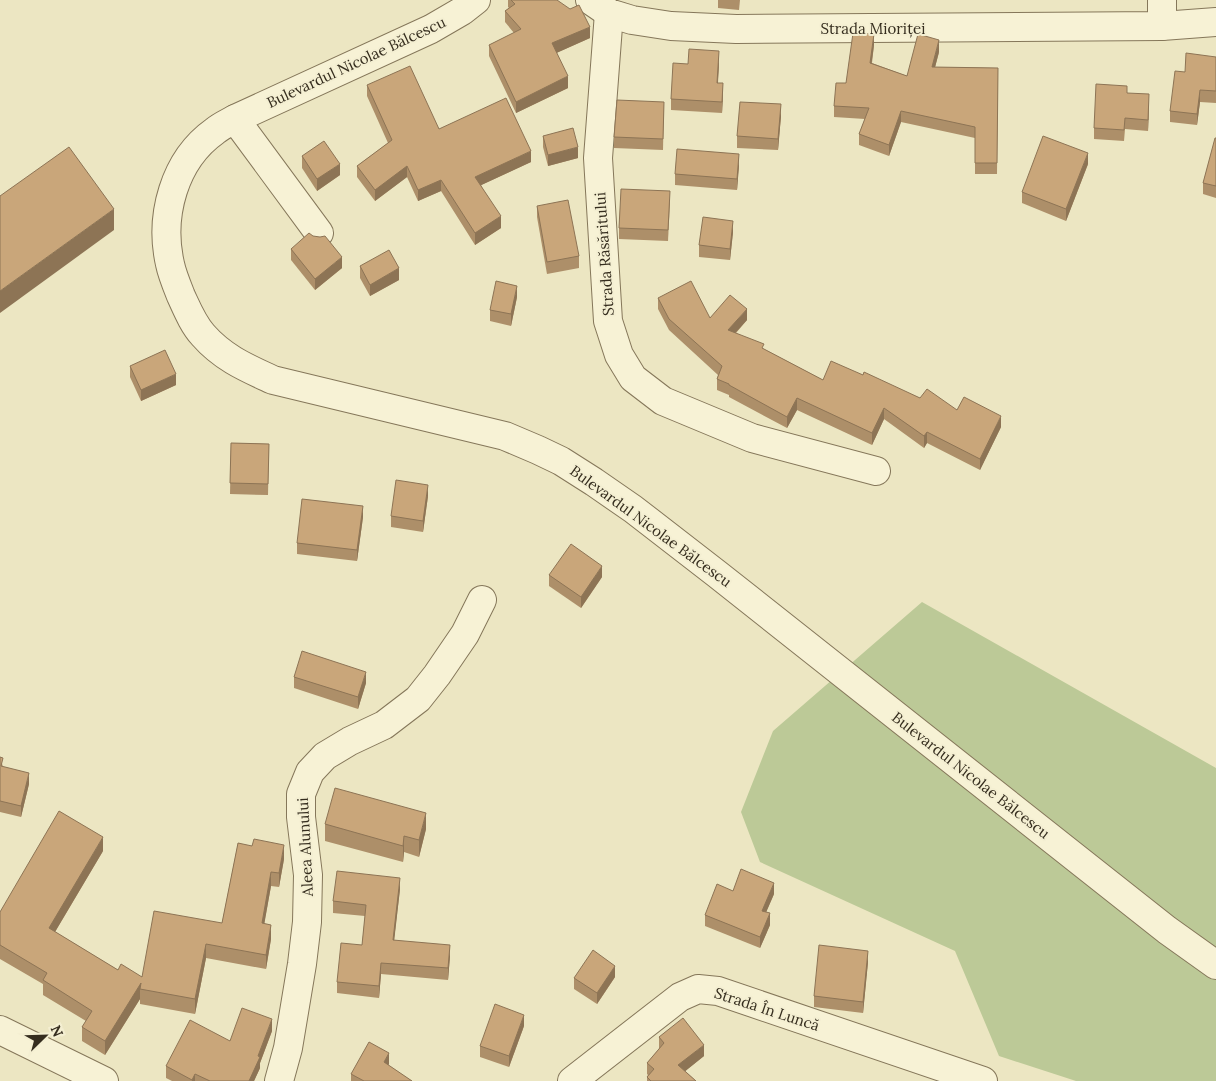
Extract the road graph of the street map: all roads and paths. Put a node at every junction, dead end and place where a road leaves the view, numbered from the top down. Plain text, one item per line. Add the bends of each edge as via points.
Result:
1 (476, 0) edge
2 (600, 6) edge
3 (1162, 13) edge
4 (1216, 22) edge
5 (235, 119) junction
6 (320, 233) dead end
7 (876, 471) dead end
8 (482, 600) dead end
9 (1216, 965) edge
10 (0, 1030) edge
11 (104, 1081) edge
12 (279, 1081) edge
13 (572, 1081) edge
14 (983, 1081) edge

1 - 5 street, Bulevardul Nicolae Bălcescu via 431,29
2 - 3 street, Strada Mioriței via 632,20 671,26 736,29
2 - 7 street, Strada Răsăritului via 598,158 608,321 619,355 633,378 663,402 752,438
3 - 4 street, Strada Mioriței
5 - 6 street
5 - 9 street, Bulevardul Nicolae Bălcescu via 197,147 174,187 168,211 170,264 178,288 191,318 218,349 240,365 273,380 505,436 561,461 710,568 1159,924
8 - 12 street, Aleea Alunului via 465,634 418,699 384,725 324,756 310,772 301,794 308,875 307,922 288,1048
10 - 11 street
13 - 14 street, Strada În Luncă via 680,997 698,989 718,991

